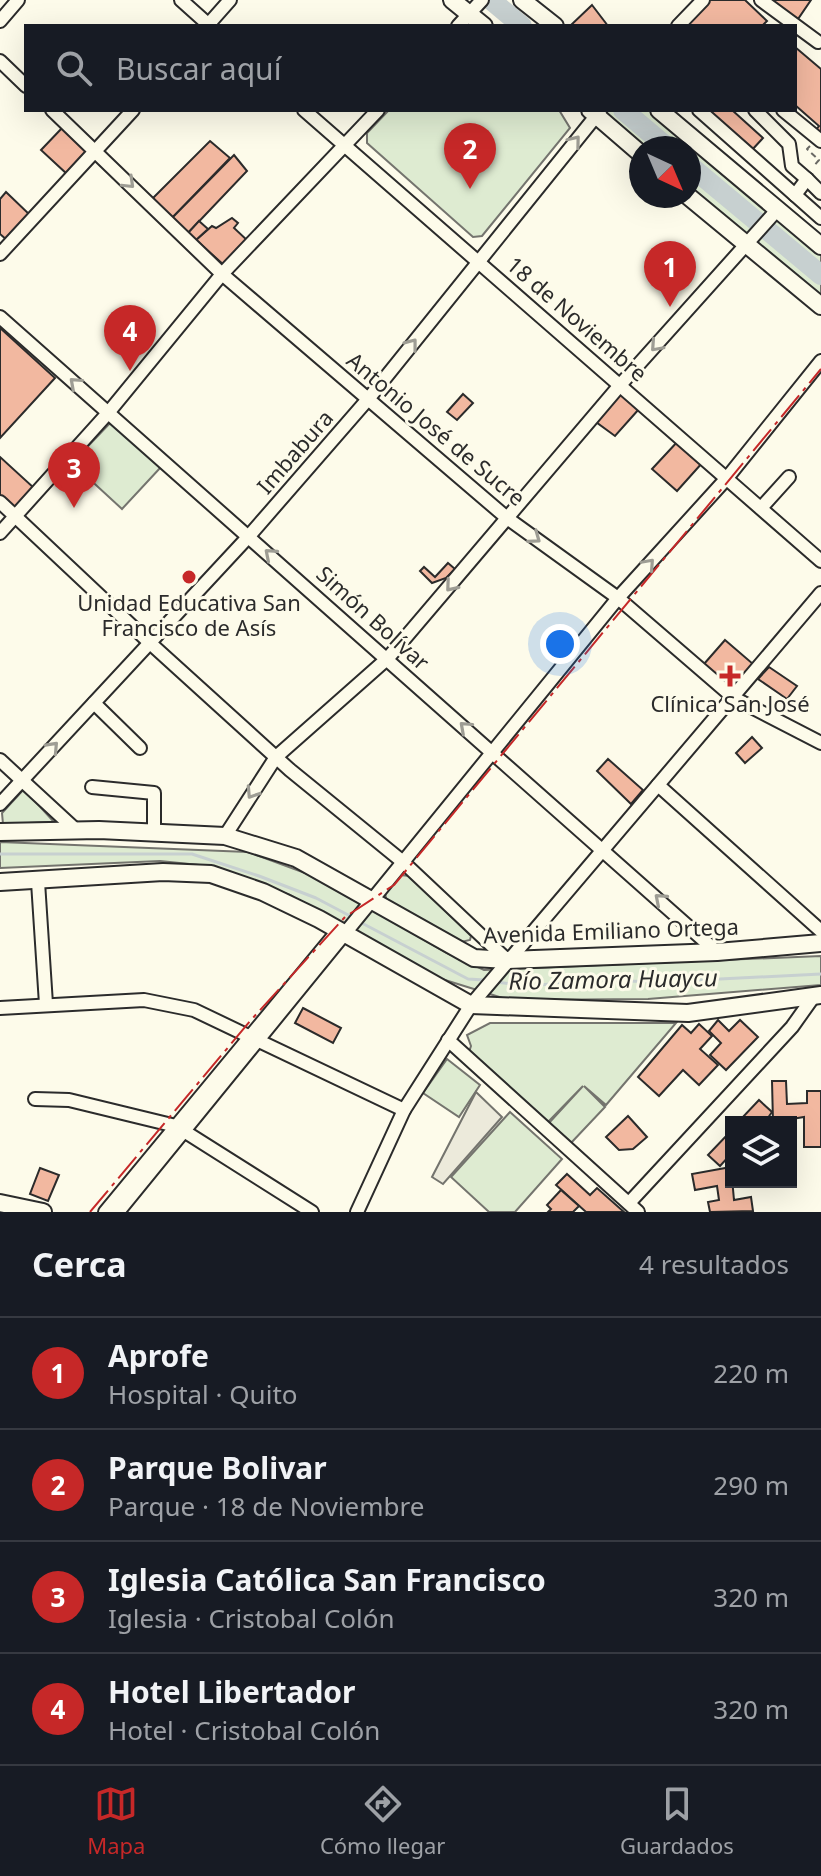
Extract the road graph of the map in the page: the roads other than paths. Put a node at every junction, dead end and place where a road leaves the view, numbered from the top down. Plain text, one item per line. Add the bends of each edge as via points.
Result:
1 (18, 0) edge
2 (181, 0) edge
3 (230, 0) edge
4 (452, 0) edge
5 (522, 0) edge
6 (703, 0) edge
7 (754, 0) edge
8 (761, 0) edge
9 (471, 12) edge
10 (0, 21) edge
11 (207, 24) edge
12 (209, 24) edge
13 (552, 24) edge
14 (680, 24) edge
15 (782, 24) edge
16 (794, 24) edge
17 (797, 27) edge
18 (818, 42) dead end
19 (0, 61) edge
20 (24, 84) edge
21 (54, 112) edge
22 (131, 112) edge
23 (306, 112) edge
24 (376, 112) edge
25 (597, 112) edge
26 (661, 112) edge
27 (701, 112) edge
28 (757, 112) edge
29 (785, 112) edge
30 (820, 140) edge
31 (629, 143) edge
32 (344, 145) junction
33 (96, 152) junction
34 (805, 178) junction
35 (821, 193) edge
36 (795, 195) junction
37 (701, 207) edge
38 (775, 212) junction
39 (821, 218) edge
40 (748, 245) junction
41 (821, 246) edge
42 (0, 254) edge
43 (479, 259) junction
44 (222, 274) junction
45 (821, 306) edge
46 (0, 317) edge
47 (821, 361) edge
48 (621, 384) junction
49 (369, 398) junction
50 (108, 413) junction
51 (789, 477) dead end
52 (727, 478) junction
53 (0, 502) edge
54 (761, 508) junction
55 (15, 516) junction
56 (507, 518) junction
57 (0, 533) edge
58 (249, 536) junction
59 (821, 561) edge
60 (821, 593) edge
61 (618, 598) junction
62 (150, 643) junction
63 (388, 658) junction
64 (734, 698) junction
65 (94, 703) junction
66 (821, 743) edge
67 (140, 748) dead end
68 (493, 752) junction
69 (276, 757) junction
70 (0, 760) edge
71 (22, 780) junction
72 (658, 785) junction
73 (92, 787) dead end
74 (0, 804) edge
75 (77, 831) junction
76 (0, 832) edge
77 (154, 832) junction
78 (225, 836) junction
79 (603, 850) junction
80 (403, 862) junction
81 (0, 882) edge
82 (38, 882) junction
83 (370, 903) junction
84 (821, 931) edge
85 (340, 933) junction
86 (821, 943) edge
87 (717, 952) junction
88 (507, 960) junction
89 (818, 995) edge
90 (46, 1004) junction
91 (471, 1005) junction
92 (0, 1008) edge
93 (256, 1038) junction
94 (448, 1040) junction
95 (35, 1099) dead end
96 (404, 1110) junction
97 (180, 1129) junction
98 (0, 1203) edge
99 (634, 1208) edge
100 (34, 1211) edge
101 (105, 1212) edge
102 (118, 1212) edge
103 (312, 1212) edge
104 (357, 1212) edge

1 - 10 street
2 - 11 street
3 - 12 street
4 - 9 main road
5 - 13 main road
6 - 14 street
7 - 15 street
8 - 16 street
17 - 18 street
19 - 20 street
21 - 33 street, Antonio José de Sucre
22 - 33 street
23 - 32 street, 18 de Noviembre
24 - 32 street
25 - 31 main road
43 -> 25 street, Imbabura
26 - 38 main road
27 - 36 street
28 - 34 street via 789,144 792,166
29 - 30 street
32 - 43 street, 18 de Noviembre
32 - 44 street
33 - 42 street
33 -> 44 street, Antonio José de Sucre
34 - 35 street
34 - 36 street
36 - 39 street
37 - 40 main road
38 - 40 street
38 - 41 main road
40 - 45 main road
40 -> 48 street
43 - 48 street, 18 de Noviembre
49 -> 43 street, Imbabura
44 - 49 street, Antonio José de Sucre
44 - 50 street
50 -> 46 street, Simón Bolívar
47 - 52 street
48 - 52 street, 18 de Noviembre
48 - 56 street
49 - 56 street, Antonio José de Sucre
49 - 58 street, Imbabura
50 - 55 street
50 - 58 street, Simón Bolívar
51 - 54 street
52 - 54 street, 18 de Noviembre
61 -> 52 street
53 - 55 street
54 - 59 street, 18 de Noviembre
55 - 57 street
55 - 62 street
56 -> 61 street, Antonio José de Sucre
56 -> 63 street
58 - 62 street, Imbabura
63 -> 58 street, Simón Bolívar
60 - 64 street
61 - 64 street, Antonio José de Sucre
61 - 68 street
62 - 65 street, Imbabura
62 - 69 street
68 -> 63 street, Simón Bolívar
63 - 69 street
64 - 66 street, Antonio José de Sucre
64 - 72 street
65 - 67 street
71 -> 65 street, Imbabura
68 - 79 street, Simón Bolívar
68 - 80 street
69 -> 78 street
69 - 80 street
70 - 71 street
71 - 74 street, Imbabura
71 - 75 street
72 - 79 street
72 - 84 street
73 - 77 street via 154,793
75 - 76 main road, Avenida Emiliano Ortega
75 - 77 main road, Avenida Emiliano Ortega
77 - 78 main road, Avenida Emiliano Ortega
78 - 83 main road, Avenida Emiliano Ortega via 296,858
87 -> 79 street, Simón Bolívar
79 - 88 street
80 - 83 street
80 - 88 street
81 - 82 main road
82 - 85 main road via 163,872 211,874 263,892
82 - 90 street
83 - 85 street
83 - 88 main road, Avenida Emiliano Ortega via 474,958
85 - 91 main road
85 - 93 street
86 - 87 main road, Avenida Emiliano Ortega
87 - 88 main road, Avenida Emiliano Ortega
88 - 91 street
89 - 91 main road via 688,1013
89 - 99 street
90 - 92 street
90 - 93 street via 160,1002 194,1010
91 - 94 street
93 - 96 street
93 - 97 street
94 - 96 street
94 - 99 street
95 - 97 street via 69,1100
96 - 104 street
97 - 101 street
97 - 102 street
97 - 103 street
98 - 100 main road

